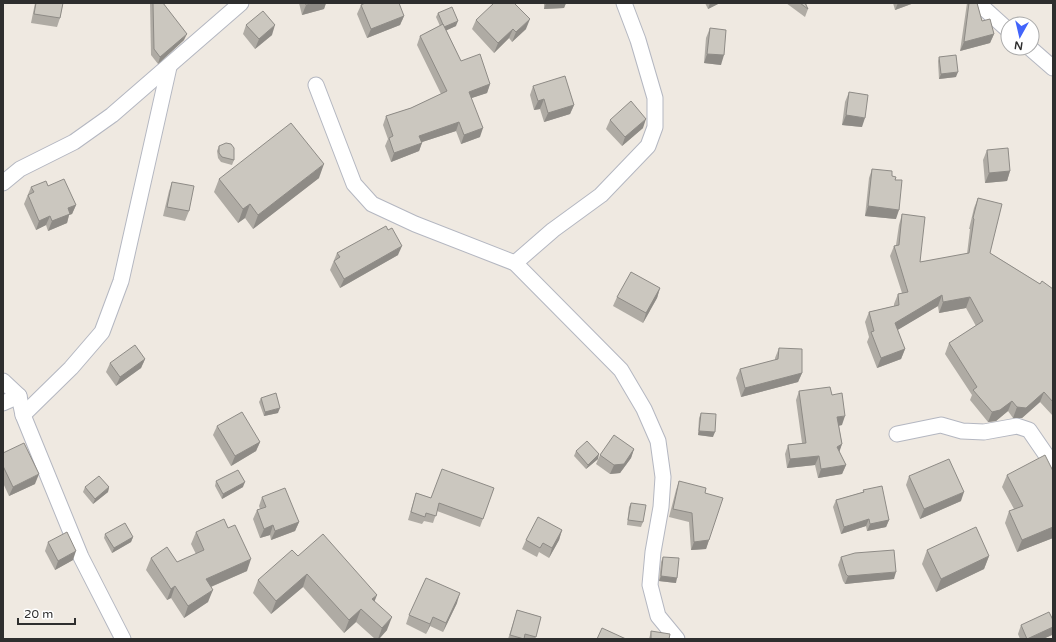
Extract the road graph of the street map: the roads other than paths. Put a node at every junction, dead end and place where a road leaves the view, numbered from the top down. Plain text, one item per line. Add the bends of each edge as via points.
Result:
1 (241, 3) edge
2 (624, 3) edge
3 (978, 3) edge
4 (1000, 23) edge
5 (1039, 56) edge
6 (169, 67) junction
7 (1053, 68) edge
8 (316, 85) dead end
9 (3, 183) edge
10 (515, 263) junction
11 (3, 381) edge
12 (19, 396) junction
13 (3, 403) edge
14 (23, 415) junction
15 (897, 434) dead end
16 (1053, 465) edge
17 (123, 639) edge
18 (677, 639) edge

1 - 6 street
2 - 10 street via 655,98 655,127 648,146 601,195 553,230
3 - 4 street
5 - 7 street
6 - 9 street via 112,115 74,142 20,169
6 - 14 street via 121,281 102,332 71,368
8 - 10 street via 354,184 372,204 415,224
10 - 18 street via 621,370 658,441 663,477 650,585 658,616
11 - 12 street
12 - 13 street
12 - 14 street
14 - 17 street via 81,557
15 - 16 street via 941,425 962,431 984,432 1017,426 1029,430

